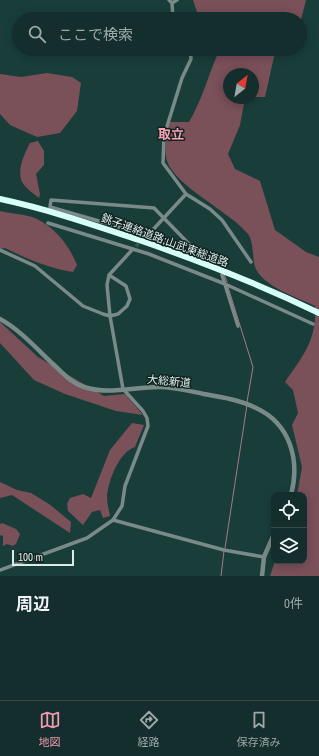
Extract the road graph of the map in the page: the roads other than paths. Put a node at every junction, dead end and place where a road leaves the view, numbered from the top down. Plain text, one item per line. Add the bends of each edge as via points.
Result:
1 (177, 0) edge
2 (170, 1) edge
3 (172, 12) edge
4 (191, 56) edge
5 (186, 194) junction
6 (0, 199) edge
7 (164, 218) junction
8 (48, 223) dead end
9 (148, 235) junction
10 (190, 245) junction
11 (0, 250) edge
12 (132, 250) junction
13 (211, 262) dead end
14 (251, 262) dead end
15 (223, 273) junction
16 (109, 275) junction
17 (225, 284) junction
18 (319, 313) edge
19 (110, 316) junction
20 (0, 319) edge
21 (313, 324) dead end
22 (238, 326) dead end
23 (123, 389) junction
24 (292, 492) edge
25 (113, 520) junction
26 (271, 541) edge
27 (264, 558) junction
28 (0, 570) edge
29 (262, 576) edge

1 - 2 street
2 - 3 street
4 - 5 street via 168,119 162,156 168,171
5 - 7 street
5 - 14 street via 222,220
6 - 15 highway, 銚子連絡道路;山武東総道路 via 100,227 166,249
7 - 9 street
7 - 9 street via 154,208 51,200 50,207
7 - 10 street
8 - 12 street
9 - 10 street
10 - 13 street
11 - 19 street via 35,266 83,306
12 - 16 street
12 - 17 street
15 - 17 street
15 - 18 highway, 銚子連絡道路;山武東総道路
16 - 19 street via 107,285
16 - 19 street via 126,286 130,299 127,306 118,314
17 - 21 street
17 - 22 street
19 - 23 street
20 - 23 street, 大総新道 via 20,333 76,384 99,391
23 - 24 street, 大総新道 via 175,389 235,400 257,408 273,419 289,441 296,473
23 - 25 street via 143,411 148,426 125,486 122,506
25 - 27 street via 224,550
25 - 28 street via 87,538
26 - 27 street
27 - 29 street

